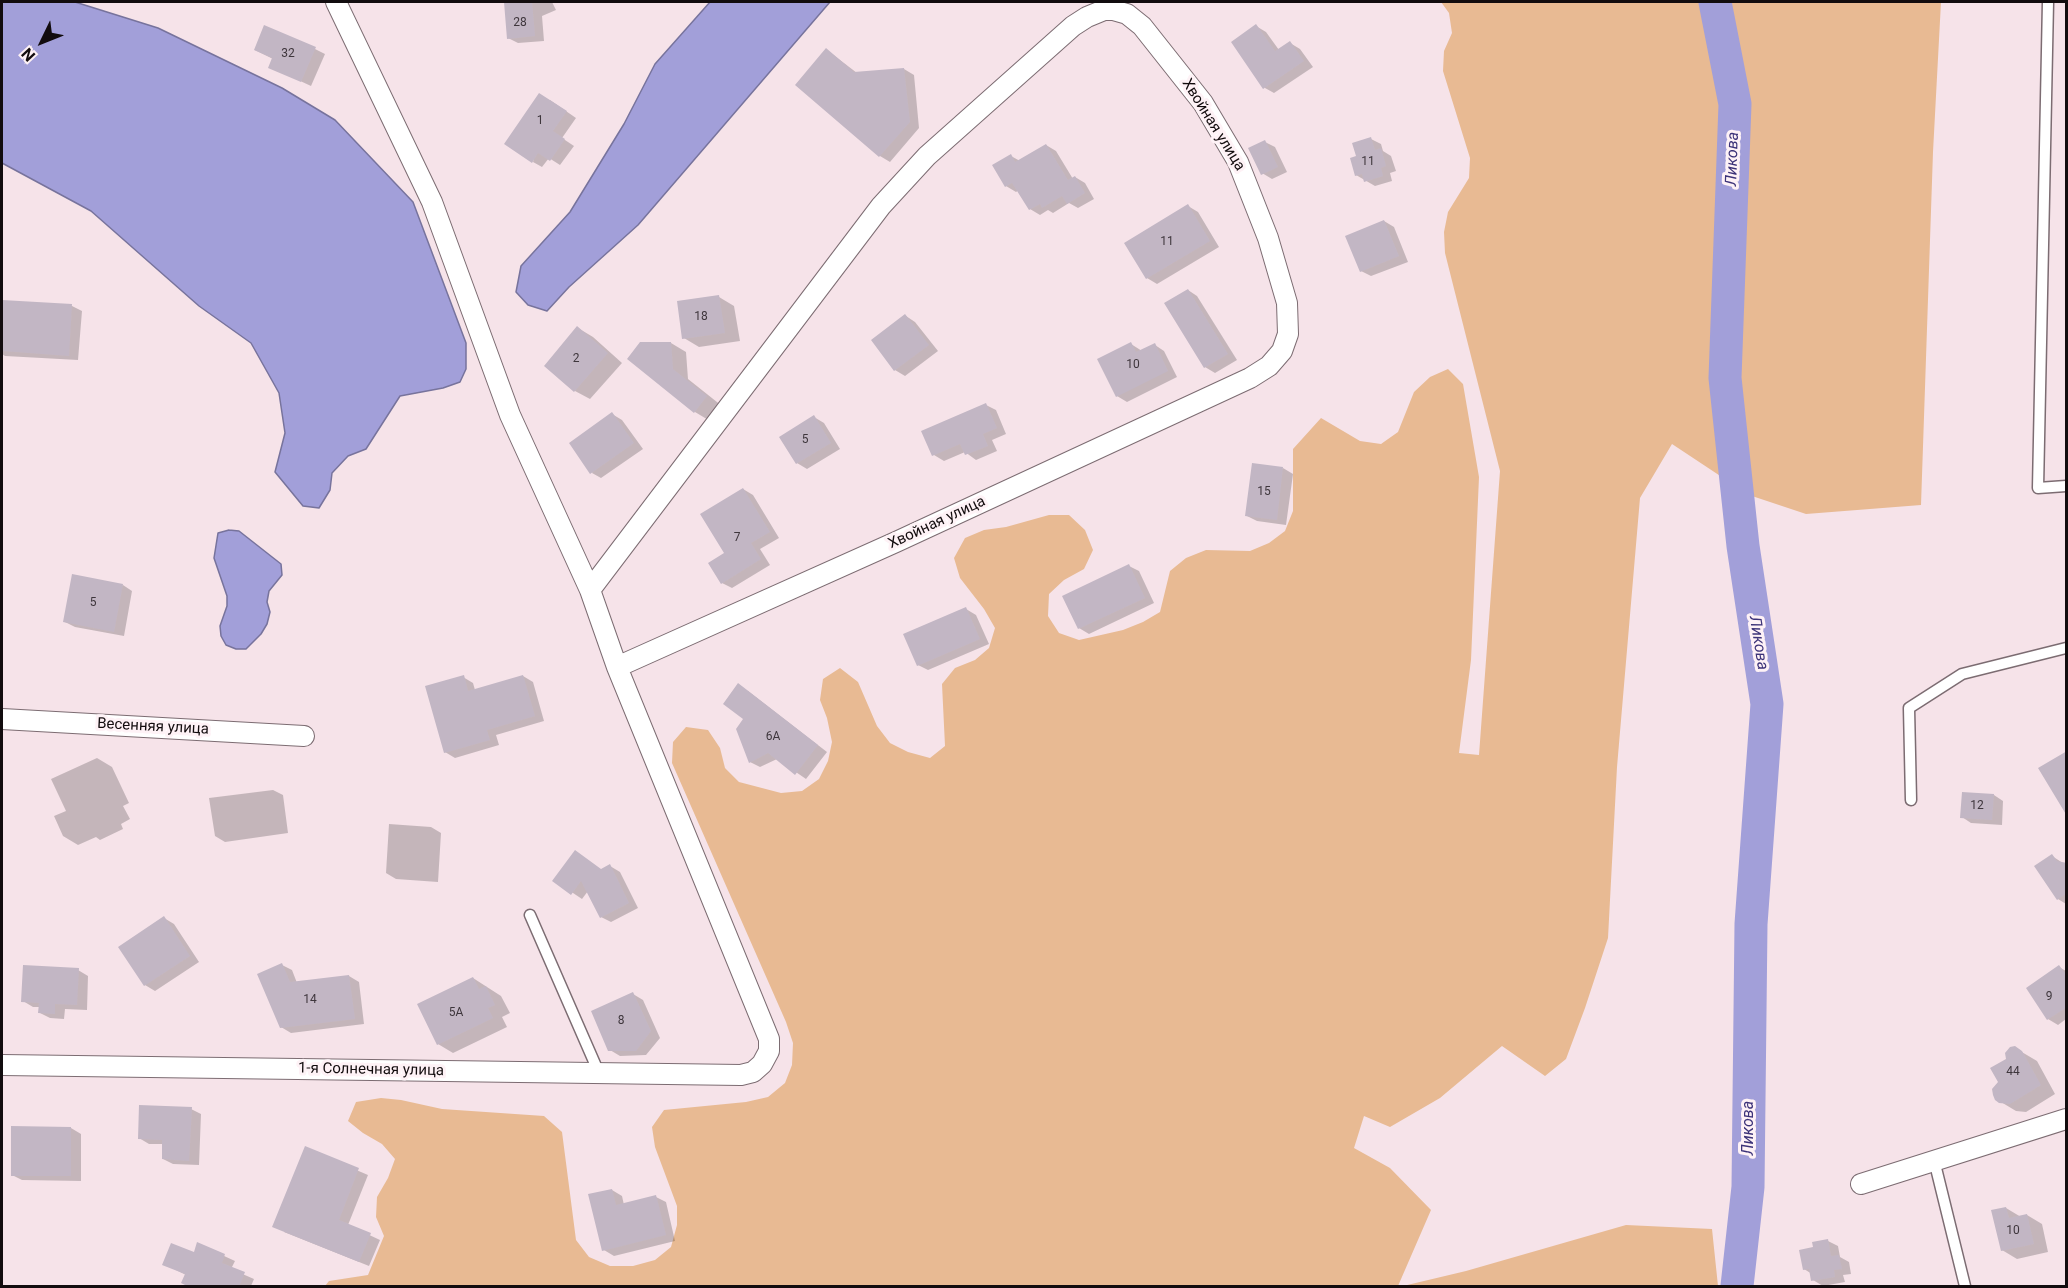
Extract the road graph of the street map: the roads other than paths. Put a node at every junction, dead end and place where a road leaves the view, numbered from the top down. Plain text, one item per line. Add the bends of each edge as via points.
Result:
1 (336, 2) edge
2 (2048, 2) edge
3 (2067, 486) edge
4 (590, 590) junction
5 (2067, 648) edge
6 (616, 667) junction
7 (2, 719) edge
8 (304, 736) dead end
9 (1911, 800) dead end
10 (531, 915) dead end
11 (2, 1065) edge
12 (599, 1073) junction
13 (2067, 1119) edge
14 (1934, 1160) junction
15 (1861, 1184) dead end
16 (1965, 1287) edge

1 - 4 street via 432,202 510,415
2 - 3 lane via 2038,488
4 - 6 street
4 - 6 street, Хвойная улица via 881,206 927,156 1073,26 1104,10 1127,14 1142,26 1203,104 1238,162 1268,238 1287,303 1288,334 1282,351 1269,366 1250,378
5 - 9 lane via 1962,674 1909,708
6 - 12 street, 1-я Солнечная улица via 769,1039 769,1052 753,1072 741,1075
7 - 8 street, Весенняя улица
10 - 12 lane
11 - 12 street, 1-я Солнечная улица
13 - 14 street
14 - 15 street
14 - 16 lane

